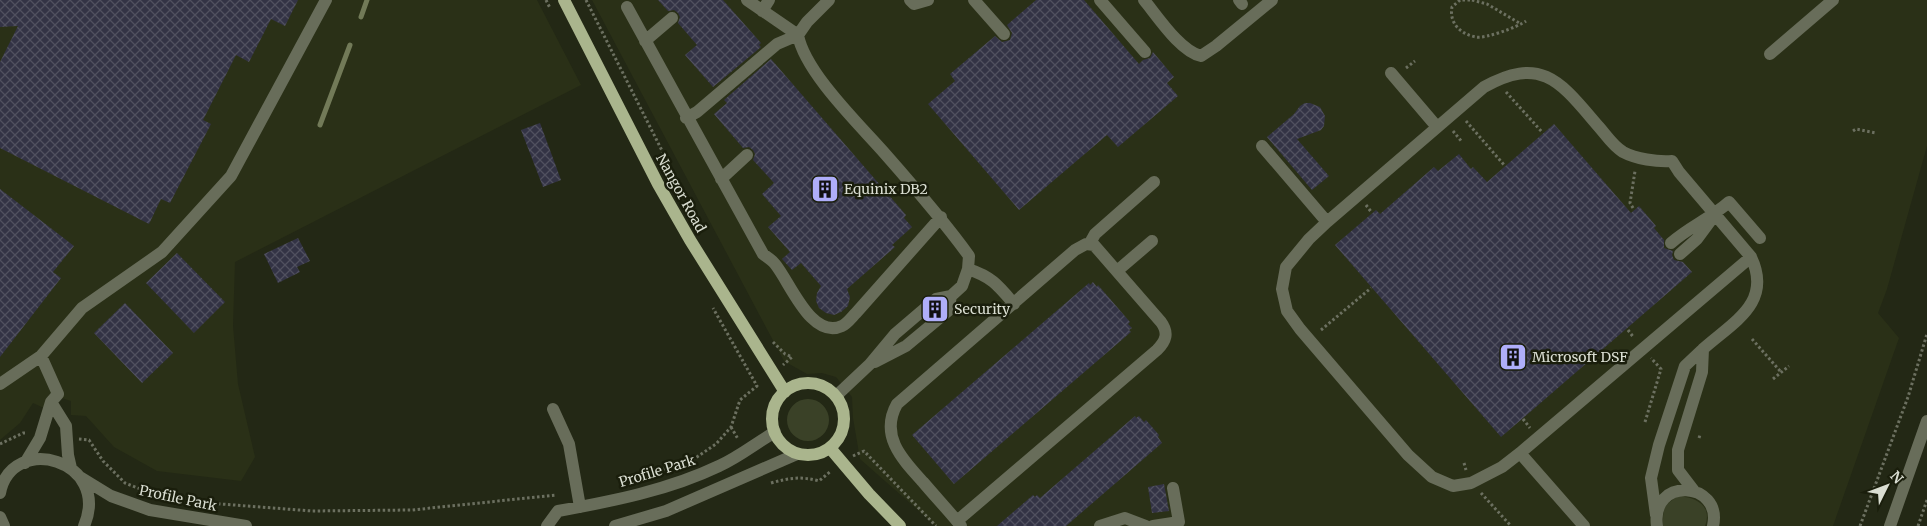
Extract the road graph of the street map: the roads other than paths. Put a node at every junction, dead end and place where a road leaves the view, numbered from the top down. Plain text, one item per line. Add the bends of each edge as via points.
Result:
1 (326, 0) edge
2 (564, 0) edge
3 (747, 0) edge
4 (829, 0) edge
5 (910, 0) edge
6 (928, 0) edge
7 (974, 0) edge
8 (1100, 0) edge
9 (1144, 0) edge
10 (1272, 0) edge
11 (1833, 0) edge
12 (765, 5) edge
13 (627, 6) dead end
14 (672, 18) dead end
15 (1004, 34) dead end
16 (798, 35) junction
17 (645, 40) junction
18 (1145, 52) dead end
19 (1770, 54) dead end
20 (1391, 73) dead end
21 (686, 118) junction
22 (1443, 128) junction
23 (1262, 146) dead end
24 (747, 155) dead end
25 (721, 178) junction
26 (1154, 182) dead end
27 (1715, 214) junction
28 (940, 217) junction
29 (1327, 222) junction
30 (1760, 238) dead end
31 (1152, 241) dead end
32 (1090, 243) junction
33 (1671, 243) dead end
34 (1680, 254) dead end
35 (1751, 257) junction
36 (968, 269) junction
37 (1117, 271) junction
38 (1014, 304) junction
39 (1703, 348) junction
40 (41, 356) junction
41 (0, 384) edge
42 (784, 392) junction
43 (836, 396) junction
44 (51, 402) junction
45 (553, 409) dead end
46 (1927, 420) edge
47 (774, 432) junction
48 (830, 448) junction
49 (1520, 453) junction
50 (797, 454) junction
51 (21, 466) junction
52 (0, 469) edge
53 (75, 472) junction
54 (1173, 488) dead end
55 (1694, 491) junction
56 (0, 494) edge
57 (580, 507) junction
58 (0, 518) edge
59 (1656, 520) edge
60 (959, 523) edge
61 (1716, 525) edge
62 (4, 526) edge
63 (84, 526) edge
64 (246, 526) edge
65 (547, 526) edge
66 (615, 526) edge
67 (900, 526) edge
68 (1100, 526) edge
69 (1146, 526) edge
70 (1153, 526) edge
71 (1584, 526) edge
72 (1890, 526) edge

1 - 40 street via 231,176 162,252 82,308
2 - 42 main road, Nangor Road via 658,184
3 - 12 street
4 - 16 street
5 - 6 street via 914,4
7 - 15 street
8 - 18 street
9 - 10 street via 1180,43 1193,54 1201,56
11 - 19 street
12 - 16 street
13 - 17 street
14 - 17 street
16 - 21 street via 777,44
16 - 28 street via 801,47 820,79
17 - 21 street
20 - 22 street
21 - 25 street
22 - 27 street via 1470,98 1497,80 1516,73 1547,77 1573,97 1622,152 1672,161
22 - 29 street
23 - 29 street
24 - 25 street
25 - 28 street via 762,254 774,262 818,325 830,328 842,326 856,313
26 - 32 street via 1095,234
27 - 30 street via 1729,202
27 - 33 street
27 - 34 street via 1697,240
27 - 35 street
28 - 36 street via 969,256
29 - 49 street via 1286,267 1282,289 1288,311 1300,329 1408,455 1432,477 1453,486 1471,483 1502,467
31 - 37 street
32 - 37 street
32 - 38 street via 1075,250
35 - 39 street via 1758,283 1756,297 1748,309
35 - 49 street
36 - 38 street via 995,282
36 - 43 street via 962,286 950,296 948,311 906,346 870,364
37 - 60 street via 1164,326 1165,340
38 - 60 street via 897,404 892,413 890,424 900,456
39 - 55 street via 1702,372 1678,450 1678,470
39 - 59 street via 1685,366 1659,445 1651,478
40 - 41 street
40 - 44 street via 58,394
42 - 43 main road via 794,386 817,384
42 - 47 main road via 773,411
43 - 48 main road via 842,406 843,429
44 - 51 street via 40,438
44 - 53 street via 66,426 68,455
45 - 57 street via 569,444
46 - 72 street
47 - 50 main road
47 - 57 street, Profile Park via 720,466 673,484
48 - 50 main road via 814,455
48 - 67 main road
49 - 71 street
50 - 66 street via 666,511
51 - 52 street, Profile Park
51 - 53 street, Profile Park via 49,459
51 - 56 street via 9,475
53 - 63 street via 87,489 90,502
53 - 64 street, Profile Park via 111,496 150,510
54 - 70 street via 1179,522
55 - 59 street via 1674,492 1665,497 1659,505
55 - 61 street via 1710,503
57 - 65 street, Profile Park via 558,511
58 - 62 street
68 - 69 street via 1125,518

